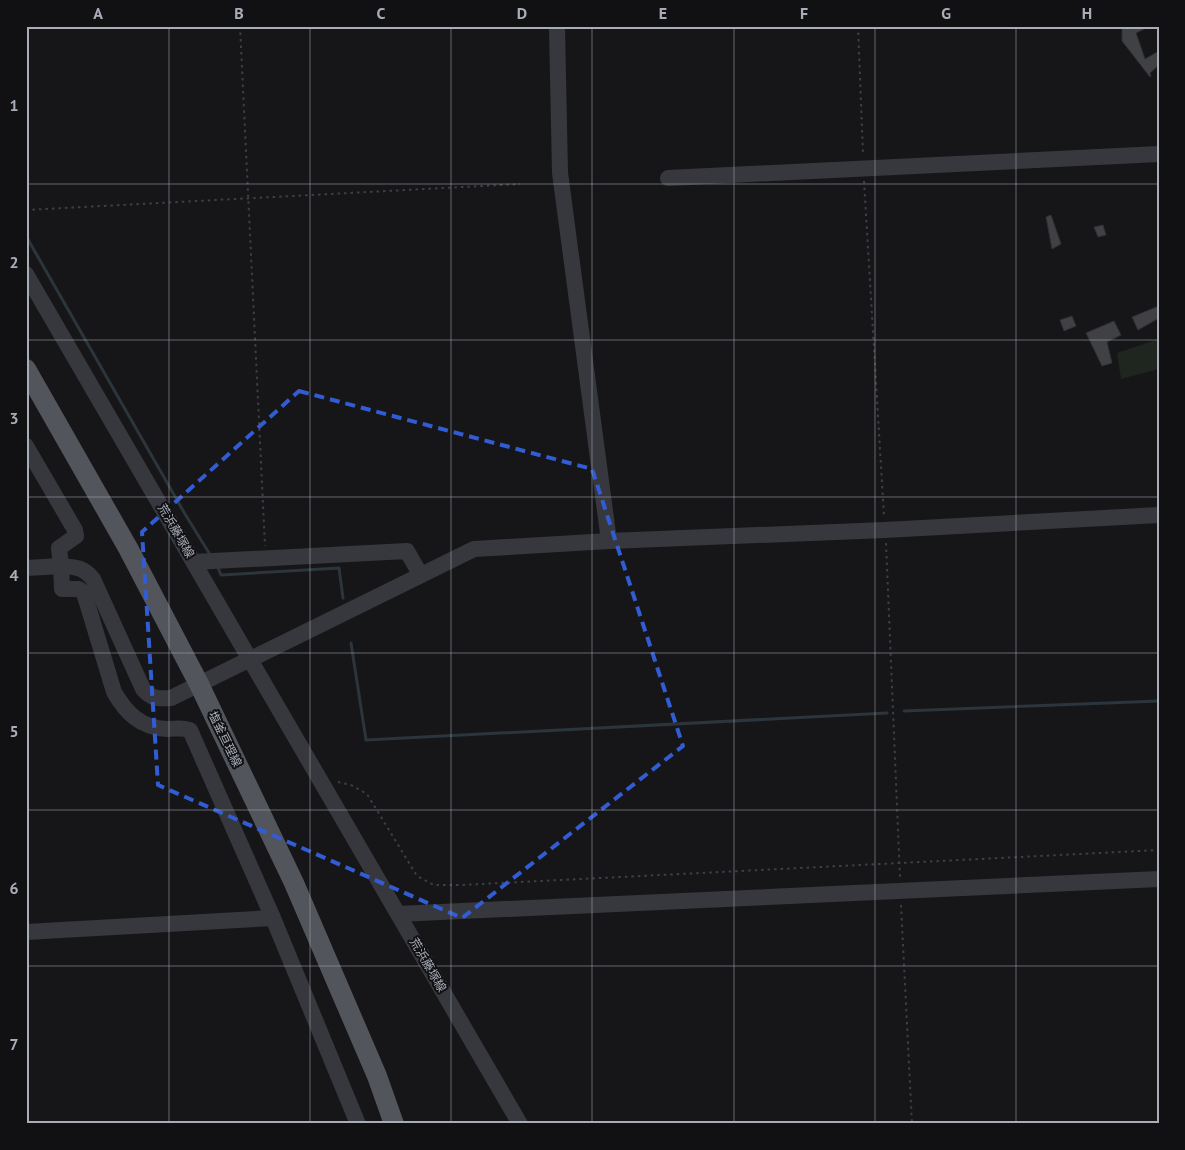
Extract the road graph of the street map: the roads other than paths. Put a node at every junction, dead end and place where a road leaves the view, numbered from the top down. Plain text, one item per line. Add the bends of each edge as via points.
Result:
1 (557, 28) dead end
2 (1159, 154) edge
3 (668, 178) dead end
4 (26, 274) edge
5 (26, 369) edge
6 (26, 446) edge
7 (1159, 515) edge
8 (609, 541) junction
9 (194, 562) junction
10 (61, 566) junction
11 (26, 568) edge
12 (420, 574) junction
13 (199, 684) junction
14 (1159, 879) edge
15 (398, 914) junction
16 (273, 918) junction
17 (26, 932) edge
18 (358, 1124) edge
19 (394, 1124) edge
20 (520, 1124) edge

1 - 8 street via 560,173
2 - 3 street
4 - 9 street, 荒浜藤塚線
5 - 13 main road, 塩釜亘理線 via 128,548
6 - 10 street via 75,530 76,536 59,548
7 - 8 street
8 - 12 street via 474,549
9 - 12 street via 407,551
9 - 15 street, 荒浜藤塚線
10 - 11 street
10 - 13 street via 79,568 93,579 148,695 171,698
10 - 16 street via 62,589 79,589 84,593 114,692 122,706 142,723 155,728 190,730
12 - 13 street, bridge
13 - 19 main road, 塩釜亘理線 via 294,883 377,1076
14 - 15 street
15 - 20 street, 荒浜藤塚線
16 - 17 street
16 - 18 street

